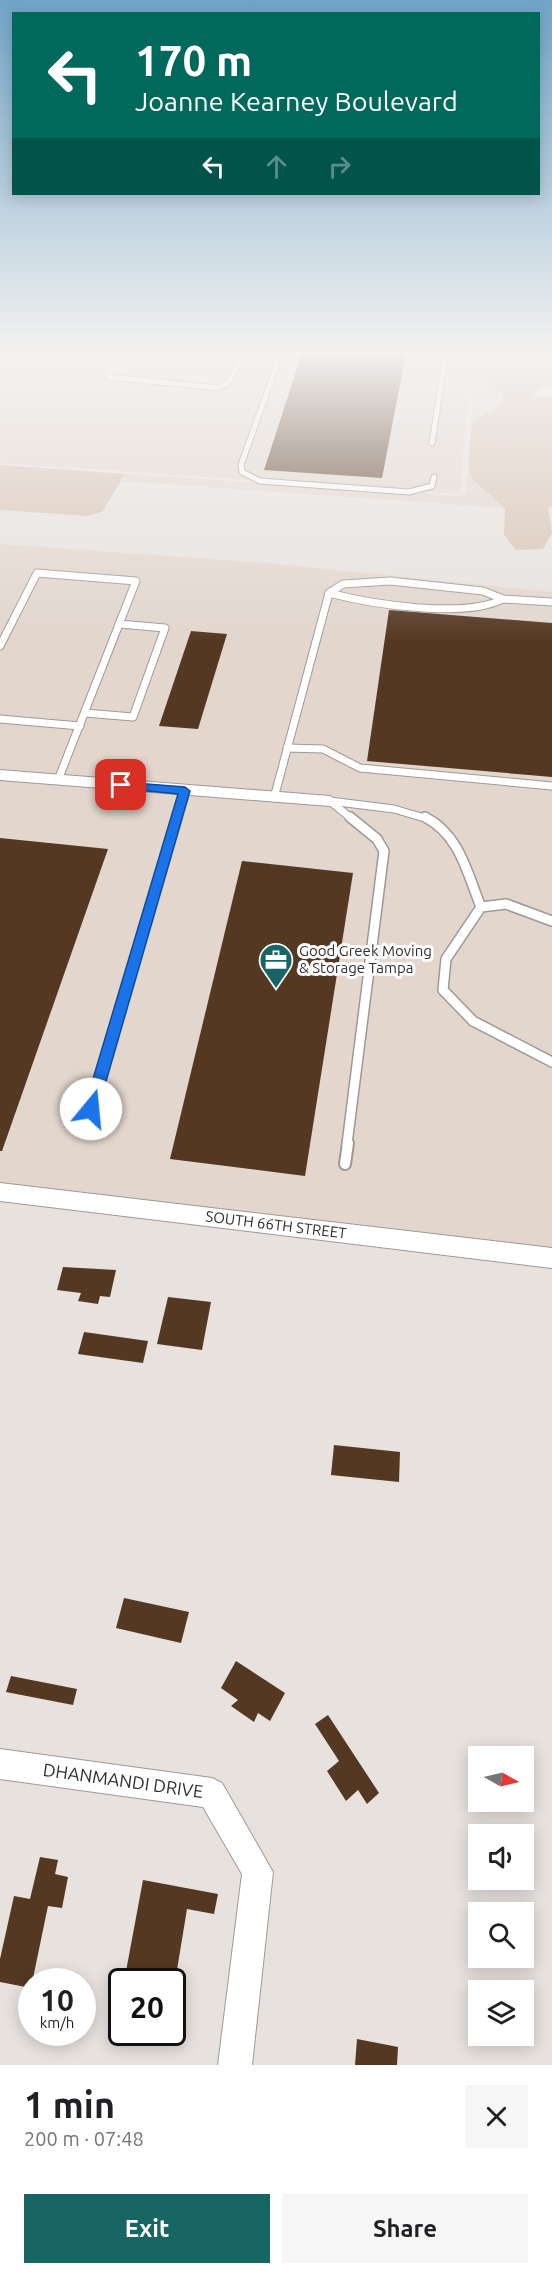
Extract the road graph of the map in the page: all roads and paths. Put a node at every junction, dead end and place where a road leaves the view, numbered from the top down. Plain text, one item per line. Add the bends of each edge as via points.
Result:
1 (247, 449) edge
2 (434, 477) dead end
3 (329, 593) junction
4 (503, 599) junction
5 (552, 602) edge
6 (119, 624) junction
7 (0, 646) edge
8 (85, 713) junction
9 (0, 719) edge
10 (80, 726) junction
11 (287, 748) junction
12 (0, 775) edge
13 (58, 780) junction
14 (552, 786) edge
15 (185, 791) junction
16 (274, 798) junction
17 (330, 801) junction
18 (481, 907) junction
19 (552, 921) edge
20 (552, 1062) edge
21 (84, 1131) dead end
22 (345, 1164) dead end
23 (0, 1192) edge
24 (552, 1258) edge
25 (0, 1764) edge
26 (235, 2065) edge

1 - 2 lane via 242,472 260,481 409,492 432,486
3 - 4 lane via 349,600 457,608 485,607
3 - 4 lane via 343,584 390,581 483,591
3 - 11 lane
4 - 5 lane
6 - 7 lane via 136,581 37,573
6 - 8 lane
6 - 8 lane via 165,628 133,717
8 - 10 lane
9 - 10 lane
10 - 13 lane
11 - 14 lane via 323,749 360,768
11 - 16 lane
12 - 13 street
13 - 15 street
15 - 16 street
15 - 21 lane
16 - 17 street
17 - 18 lane via 406,811 430,819 449,834
17 - 22 lane via 377,839 384,851
18 - 19 lane via 506,904
18 - 20 lane via 446,959 443,990 474,1021
23 - 24 street, SOUTH 66TH STREET
25 - 26 street, DHANMANDI DRIVE via 212,1793 258,1872

